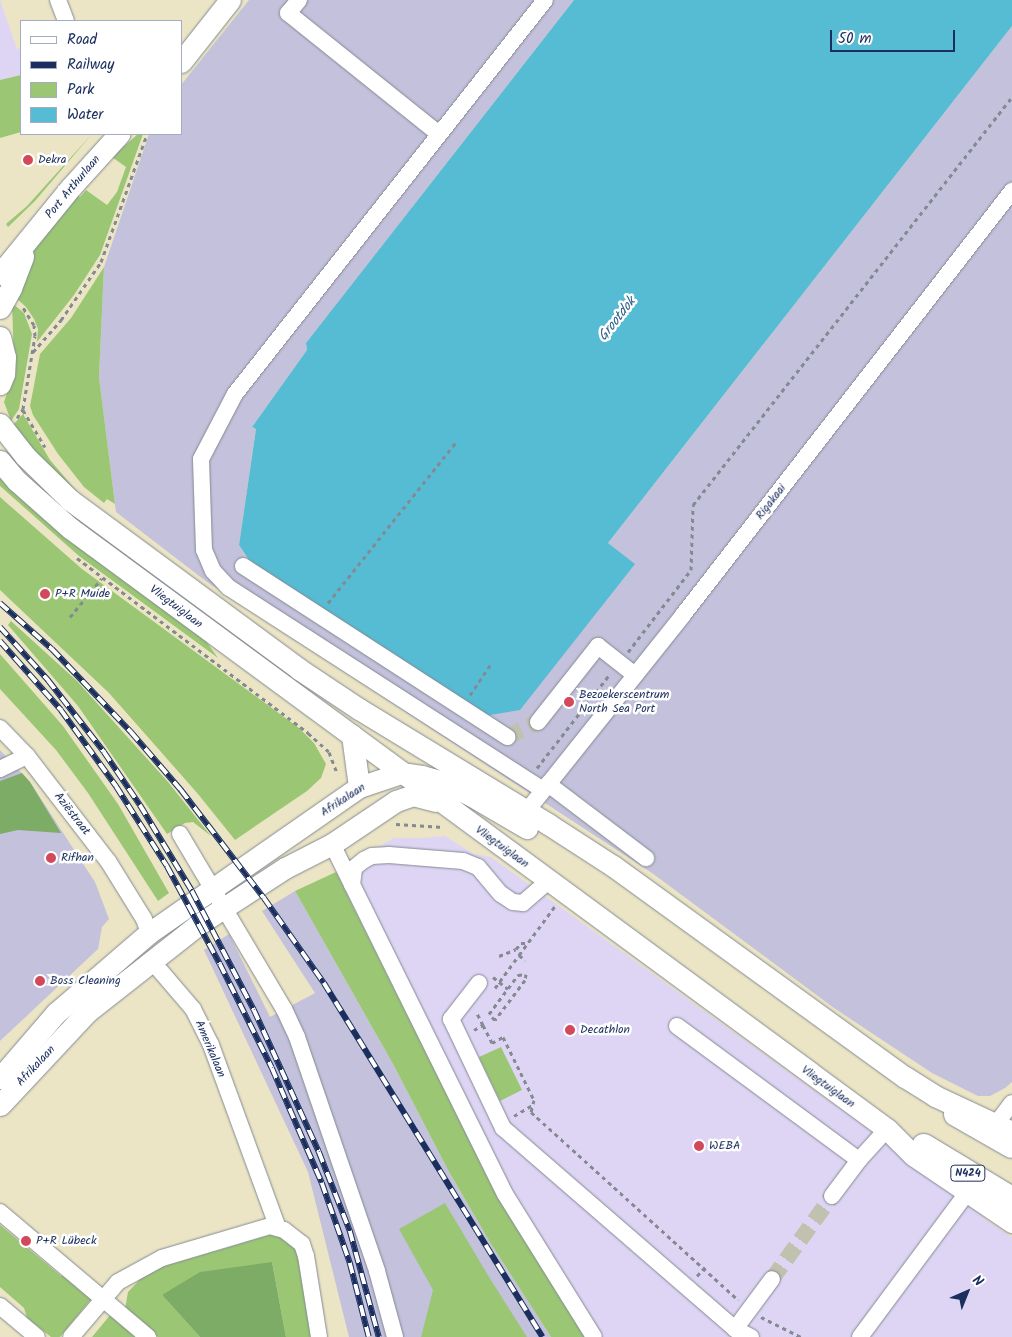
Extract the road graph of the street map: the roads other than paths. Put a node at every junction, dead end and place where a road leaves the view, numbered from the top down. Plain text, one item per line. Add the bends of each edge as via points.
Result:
1 (58, 0) edge
2 (230, 0) edge
3 (298, 0) edge
4 (545, 0) edge
5 (66, 20) edge
6 (182, 61) edge
7 (439, 134) junction
8 (112, 137) edge
9 (1012, 191) edge
10 (28, 242) junction
11 (0, 274) edge
12 (10, 306) edge
13 (0, 337) edge
14 (0, 384) edge
15 (0, 424) edge
16 (0, 462) edge
17 (244, 566) dead end
18 (635, 675) junction
19 (538, 722) tunnel mouth
20 (0, 728) edge
21 (397, 732) junction
22 (352, 736) junction
23 (507, 737) dead end
24 (27, 756) junction
25 (0, 769) edge
26 (401, 773) junction
27 (349, 784) junction
28 (545, 787) junction
29 (440, 802) junction
30 (380, 812) junction
31 (526, 812) junction
32 (180, 834) dead end
33 (332, 844) junction
34 (646, 858) dead end
35 (352, 885) junction
36 (556, 887) junction
37 (213, 890) junction
38 (653, 894) junction
39 (224, 908) junction
40 (148, 933) junction
41 (151, 960) junction
42 (486, 986) road end
43 (677, 1026) dead end
44 (0, 1078) edge
45 (936, 1096) junction
46 (1012, 1103) edge
47 (0, 1105) edge
48 (956, 1114) joint
49 (1004, 1128) edge
50 (887, 1129) junction
51 (1012, 1146) edge
52 (918, 1151) junction
53 (859, 1160) junction
54 (967, 1193) junction
55 (832, 1196) tunnel mouth
56 (1012, 1199) edge
57 (0, 1212) edge
58 (1012, 1222) edge
59 (278, 1228) junction
60 (772, 1279) tunnel mouth
61 (102, 1299) junction
62 (0, 1306) edge
63 (735, 1329) junction
64 (37, 1337) edge
65 (71, 1337) edge
66 (148, 1337) edge
67 (319, 1337) edge
68 (395, 1337) edge
69 (594, 1337) edge
70 (751, 1337) edge
71 (860, 1337) edge

1 - 5 street
2 - 6 main road
3 - 7 street via 288,13
4 - 7 street
7 - 28 street via 235,394 201,459 204,550 213,571 229,588 528,780
8 - 10 main road, Port Arthurlaan
9 - 18 street, Rigakaai
10 - 11 main road, Port Arthurlaan
10 - 12 main road, Port Arthurlaan via 11,288
13 - 14 main road via 5,357
15 - 21 main road, Vliegtuiglaan via 25,456 70,500 299,669
16 - 22 main road, Vliegtuiglaan via 70,528
17 - 23 street
18 - 19 street via 598,646
18 - 28 street, Rigakaai
20 - 24 street, Aziëstraat
21 - 26 main road, N424 via 403,760
21 - 31 main road, Vliegtuiglaan
22 - 26 main road, Vliegtuiglaan
22 - 27 main road
24 - 25 street
24 - 40 street, Aziëstraat via 108,861 144,919
26 - 27 main road, Afrikalaan
26 - 29 main road, Vliegtuiglaan
26 - 30 main road, Afrikalaan / N424
26 - 38 main road via 439,781 464,792 565,850 626,891
27 - 37 main road, Afrikalaan
28 - 31 street, Rigakaai
28 - 34 street
29 - 30 main road, N424 via 413,795
29 - 36 main road, Vliegtuiglaan / N424
30 - 33 main road, Afrikalaan / N424
31 - 38 main road, Vliegtuiglaan
32 - 37 street
33 - 35 street
33 - 39 main road, Afrikalaan / N424 via 285,868
35 - 36 street via 354,868 372,856 389,855 463,861 478,867 501,894 513,902 523,902
35 - 69 street via 505,1194
36 - 50 main road, Vliegtuiglaan / N424
37 - 39 street
37 - 40 main road, Afrikalaan
38 - 45 main road, Vliegtuiglaan via 853,1040
39 - 41 main road, Afrikalaan / N424
39 - 68 street via 297,1038 377,1271
40 - 44 main road, Afrikalaan via 56,1013
41 - 47 main road, Afrikalaan / N424 via 87,1012
41 - 59 street, Amerikalaan via 193,1009 211,1046
42 - 63 street via 451,1019 503,1128
43 - 53 street
45 - 48 main road
45 - 49 main road, Vliegtuiglaan
46 - 49 street
48 - 51 highway
50 - 52 main road, N424
50 - 53 street
52 - 54 main road, N424
52 - 56 highway, N424
53 - 55 street
54 - 58 main road, N424
54 - 71 street
57 - 61 street
59 - 61 street via 270,1226 162,1258 118,1282
59 - 67 street via 302,1244
60 - 63 street
61 - 65 street
61 - 66 street
62 - 64 street
63 - 70 street

